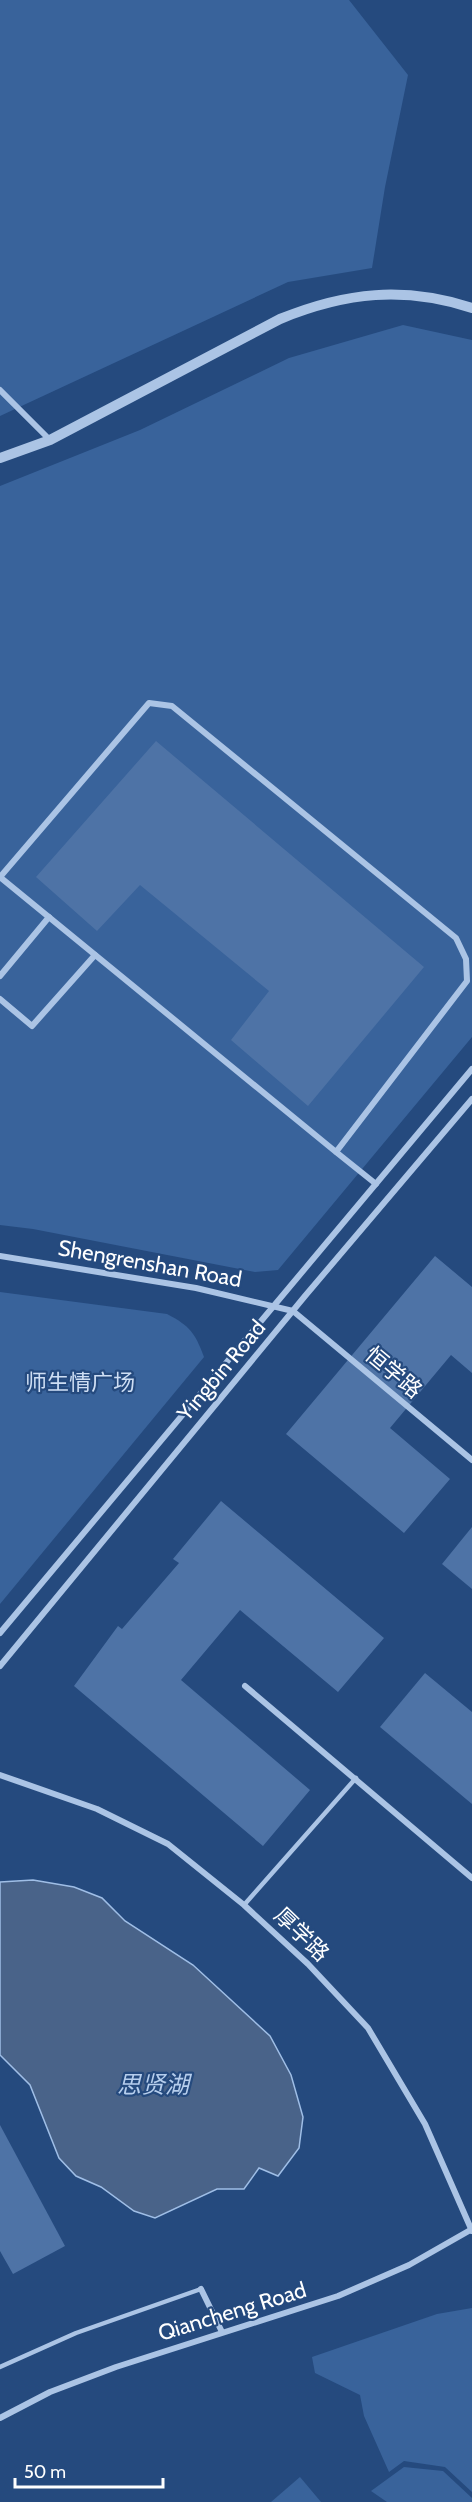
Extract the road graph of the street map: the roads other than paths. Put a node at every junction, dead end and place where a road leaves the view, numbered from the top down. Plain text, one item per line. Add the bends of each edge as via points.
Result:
1 (472, 308) edge
2 (0, 390) edge
3 (50, 440) junction
4 (0, 458) edge
5 (0, 878) edge
6 (48, 917) junction
7 (95, 955) junction
8 (0, 976) edge
9 (0, 999) edge
10 (472, 1069) edge
11 (472, 1099) edge
12 (336, 1152) junction
13 (376, 1184) junction
14 (0, 1256) edge
15 (275, 1305) junction
16 (293, 1311) junction
17 (472, 1460) edge
18 (0, 1633) edge
19 (0, 1666) edge
20 (245, 1686) dead end
21 (0, 1775) edge
22 (356, 1778) junction
23 (472, 1878) edge
24 (244, 1905) junction
25 (472, 2230) edge
26 (201, 2289) joint
27 (222, 2332) junction
28 (0, 2367) edge
29 (0, 2418) edge

1 - 3 street via 432,296 377,294 314,306
2 - 3 street
3 - 4 street
5 - 6 street
5 - 12 street via 148,703 172,706 456,938 466,959 467,981
6 - 7 street
6 - 8 street
7 - 9 street via 32,1026
7 - 12 street
10 - 13 street, Yingbin Road
11 - 16 street, Yingbin Road
12 - 13 street
13 - 15 street, Yingbin Road
14 - 15 street, Shengrenshan Road
15 - 16 street, Shengrenshan Road
15 - 18 street, Yingbin Road
16 - 17 street, 恒学路
16 - 19 street, Yingbin Road
20 - 22 street
21 - 24 street, 厚学路 via 97,1809 168,1844
22 - 23 street
22 - 24 lane
24 - 25 street, 厚学路 via 308,1964 368,2028 425,2124
25 - 27 street, Qiancheng Road via 409,2265 338,2296
26 - 27 street
26 - 28 lane via 76,2333
27 - 29 street, Qiancheng Road via 50,2392

